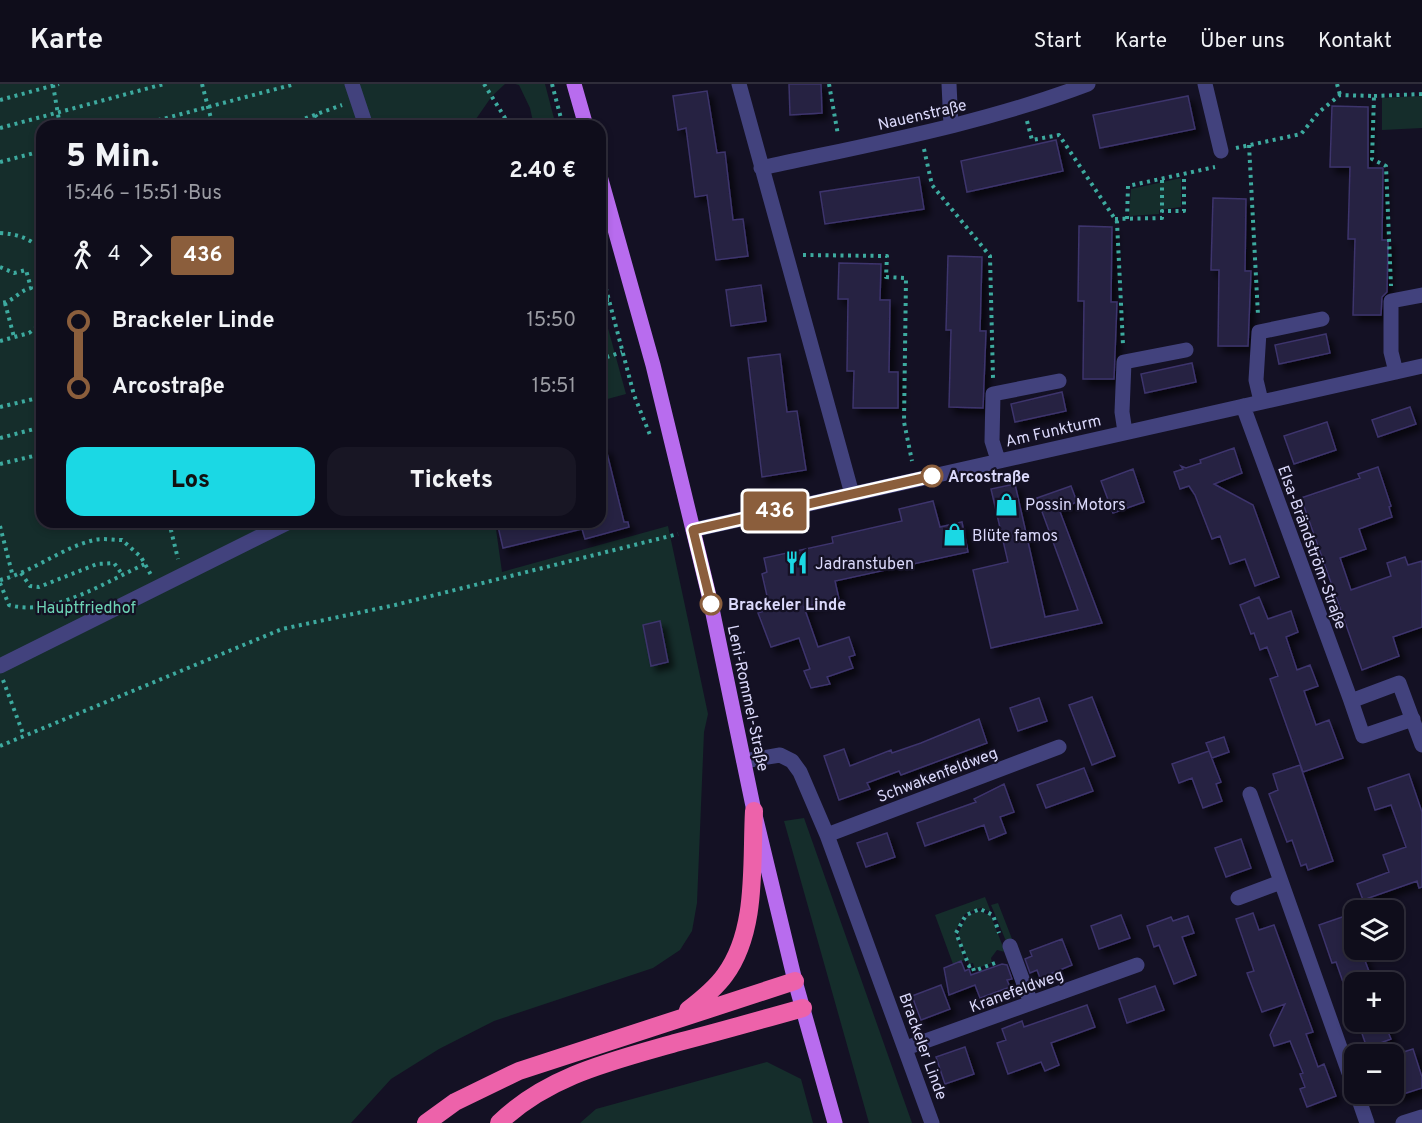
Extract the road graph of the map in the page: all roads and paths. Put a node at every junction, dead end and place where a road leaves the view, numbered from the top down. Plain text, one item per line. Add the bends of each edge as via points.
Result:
1 (59, 84) edge
2 (164, 84) edge
3 (202, 84) edge
4 (295, 84) edge
5 (352, 84) edge
6 (484, 84) edge
7 (552, 84) edge
8 (574, 84) edge
9 (739, 84) edge
10 (829, 84) edge
11 (950, 84) edge
12 (1088, 84) edge
13 (1205, 84) edge
14 (1337, 84) edge
15 (53, 85) edge
16 (1422, 94) edge
17 (1340, 95) junction
18 (1374, 96) junction
19 (0, 100) edge
20 (357, 100) junction
21 (208, 107) junction
22 (56, 113) junction
23 (315, 115) junction
24 (58, 120) edge
25 (159, 120) edge
26 (211, 120) edge
27 (301, 120) edge
28 (319, 120) edge
29 (364, 120) edge
30 (506, 120) edge
31 (561, 120) edge
32 (584, 120) edge
33 (1027, 120) dead end
34 (951, 126) junction
35 (0, 128) edge
36 (840, 141) dead end
37 (1249, 145) junction
38 (923, 146) dead end
39 (1221, 151) junction
40 (36, 153) edge
41 (0, 162) edge
42 (761, 168) junction
43 (1184, 175) junction
44 (1162, 180) junction
45 (606, 197) edge
46 (1162, 211) junction
47 (1114, 219) junction
48 (1127, 219) junction
49 (0, 233) edge
50 (36, 244) edge
51 (798, 255) dead end
52 (0, 267) edge
53 (606, 289) edge
54 (1422, 296) edge
55 (609, 300) joint
56 (1391, 301) junction
57 (3, 303) edge
58 (1322, 319) dead end
59 (36, 328) edge
60 (1259, 332) junction
61 (14, 337) junction
62 (0, 341) edge
63 (1186, 350) dead end
64 (622, 352) junction
65 (606, 356) edge
66 (1124, 362) junction
67 (1422, 366) edge
68 (1396, 372) junction
69 (1059, 381) dead end
70 (993, 394) junction
71 (36, 398) edge
72 (1261, 401) junction
73 (1243, 405) junction
74 (0, 407) edge
75 (36, 429) edge
76 (1125, 432) junction
77 (0, 438) edge
78 (652, 439) dead end
79 (36, 455) edge
80 (998, 460) junction
81 (912, 461) dead end
82 (0, 464) edge
83 (852, 495) junction
84 (0, 526) edge
85 (170, 528) edge
86 (277, 528) edge
87 (693, 530) junction
88 (145, 564) junction
89 (21, 573) junction
90 (122, 574) junction
91 (182, 574) junction
92 (13, 577) junction
93 (0, 582) edge
94 (157, 587) junction
95 (0, 668) edge
96 (1351, 701) junction
97 (1413, 719) junction
98 (24, 736) junction
99 (1422, 745) edge
100 (0, 746) edge
101 (1059, 747) dead end
102 (744, 761) junction
103 (1250, 794) dead end
104 (754, 811) junction
105 (827, 835) junction
106 (1281, 882) junction
107 (1238, 898) dead end
108 (966, 915) dead end
109 (1010, 946) dead end
110 (995, 963) dead end
111 (1137, 965) dead end
112 (795, 981) junction
113 (1031, 1003) junction
114 (803, 1008) junction
115 (679, 1018) junction
116 (906, 1048) junction
117 (1344, 1059) edge
118 (1360, 1104) edge
119 (1422, 1117) edge
120 (426, 1123) edge
121 (499, 1123) edge
122 (835, 1123) edge
123 (932, 1123) edge
124 (1367, 1123) edge
125 (1403, 1123) edge

1 - 15 path
2 - 22 path
3 - 21 path
4 - 21 path
5 - 20 street
6 - 30 path
7 - 31 path
8 - 32 main road
9 - 42 street
10 - 36 path
11 - 34 street
12 - 34 street, Nauenstraße via 1024,107
13 - 39 street
14 - 17 path
15 - 19 path
15 - 22 path
16 - 18 path
17 - 18 path
17 - 37 path via 1301,134
18 - 56 path via 1372,159 1386,166
20 - 23 path
20 - 29 street
21 - 25 path
21 - 26 path
22 - 24 path
22 - 35 path
23 - 27 path
23 - 28 path
33 - 47 path via 1032,140 1059,135
34 - 42 street, Nauenstraße
37 - 39 path
37 - 60 path
38 - 70 path via 932,185 990,256
39 - 43 path via 1224,165
40 - 41 path
42 - 83 street
43 - 44 path
43 - 46 path via 1184,211
44 - 46 path
44 - 48 path via 1128,186
45 - 87 main road, Leni-Rommel-Straße via 653,364
46 - 48 path via 1162,218
47 - 48 path
47 - 66 path
49 - 50 path via 14,234
51 - 81 path via 887,256 886,277 906,278 904,422
52 - 57 path via 14,273 26,270 31,288 18,291 11,301
53 - 55 path
54 - 56 street
55 - 64 path
56 - 68 street via 1391,351
57 - 61 path
58 - 60 street
59 - 61 path
60 - 72 street via 1256,380
61 - 62 path
63 - 66 street
64 - 65 path
64 - 78 path
66 - 76 street
67 - 68 street, Am Funkturm
68 - 72 street, Am Funkturm
69 - 70 street
70 - 80 street via 992,441
71 - 74 path
72 - 73 street, Am Funkturm
73 - 76 street, Am Funkturm
73 - 96 street, Elsa-Brändström-Straße
75 - 77 path
76 - 80 street, Am Funkturm
79 - 82 path
80 - 83 street, Am Funkturm
83 - 87 street, Am Funkturm
84 - 92 path
85 - 91 path
86 - 91 street
87 - 98 path via 395,605 282,629
87 - 102 main road, Leni-Rommel-Straße
88 - 89 path via 122,540 96,540 68,549
88 - 90 path
88 - 94 path
89 - 90 path via 30,586 39,587 97,564 114,563
89 - 92 path
90 - 93 path via 52,606 25,609 9,605
91 - 94 street
92 - 93 path
94 - 95 street
95 - 98 path
96 - 97 street, Elsa-Brändström-Straße via 1363,736
96 - 97 street via 1399,683
97 - 99 street
98 - 100 path
101 - 105 street, Schwakenfeldweg
102 - 104 main road, Leni-Rommel-Straße
102 - 105 street, Brackeler Linde via 780,755 792,761
103 - 106 street
104 - 112 main road, Leni-Rommel-Straße
104 - 115 highway via 750,902 742,941 726,974
105 - 116 street, Brackeler Linde
106 - 107 street
106 - 117 street
108 - 110 path via 956,933 969,966 974,971
109 - 113 street
111 - 113 street, Kranefeldweg
112 - 114 main road, Leni-Rommel-Straße
112 - 115 highway
113 - 116 street, Kranefeldweg
114 - 121 highway via 616,1060 563,1079 538,1091
114 - 122 main road, Leni-Rommel-Straße
115 - 120 highway via 519,1071 455,1102
116 - 123 street, Brackeler Linde
118 - 124 street
119 - 125 street

